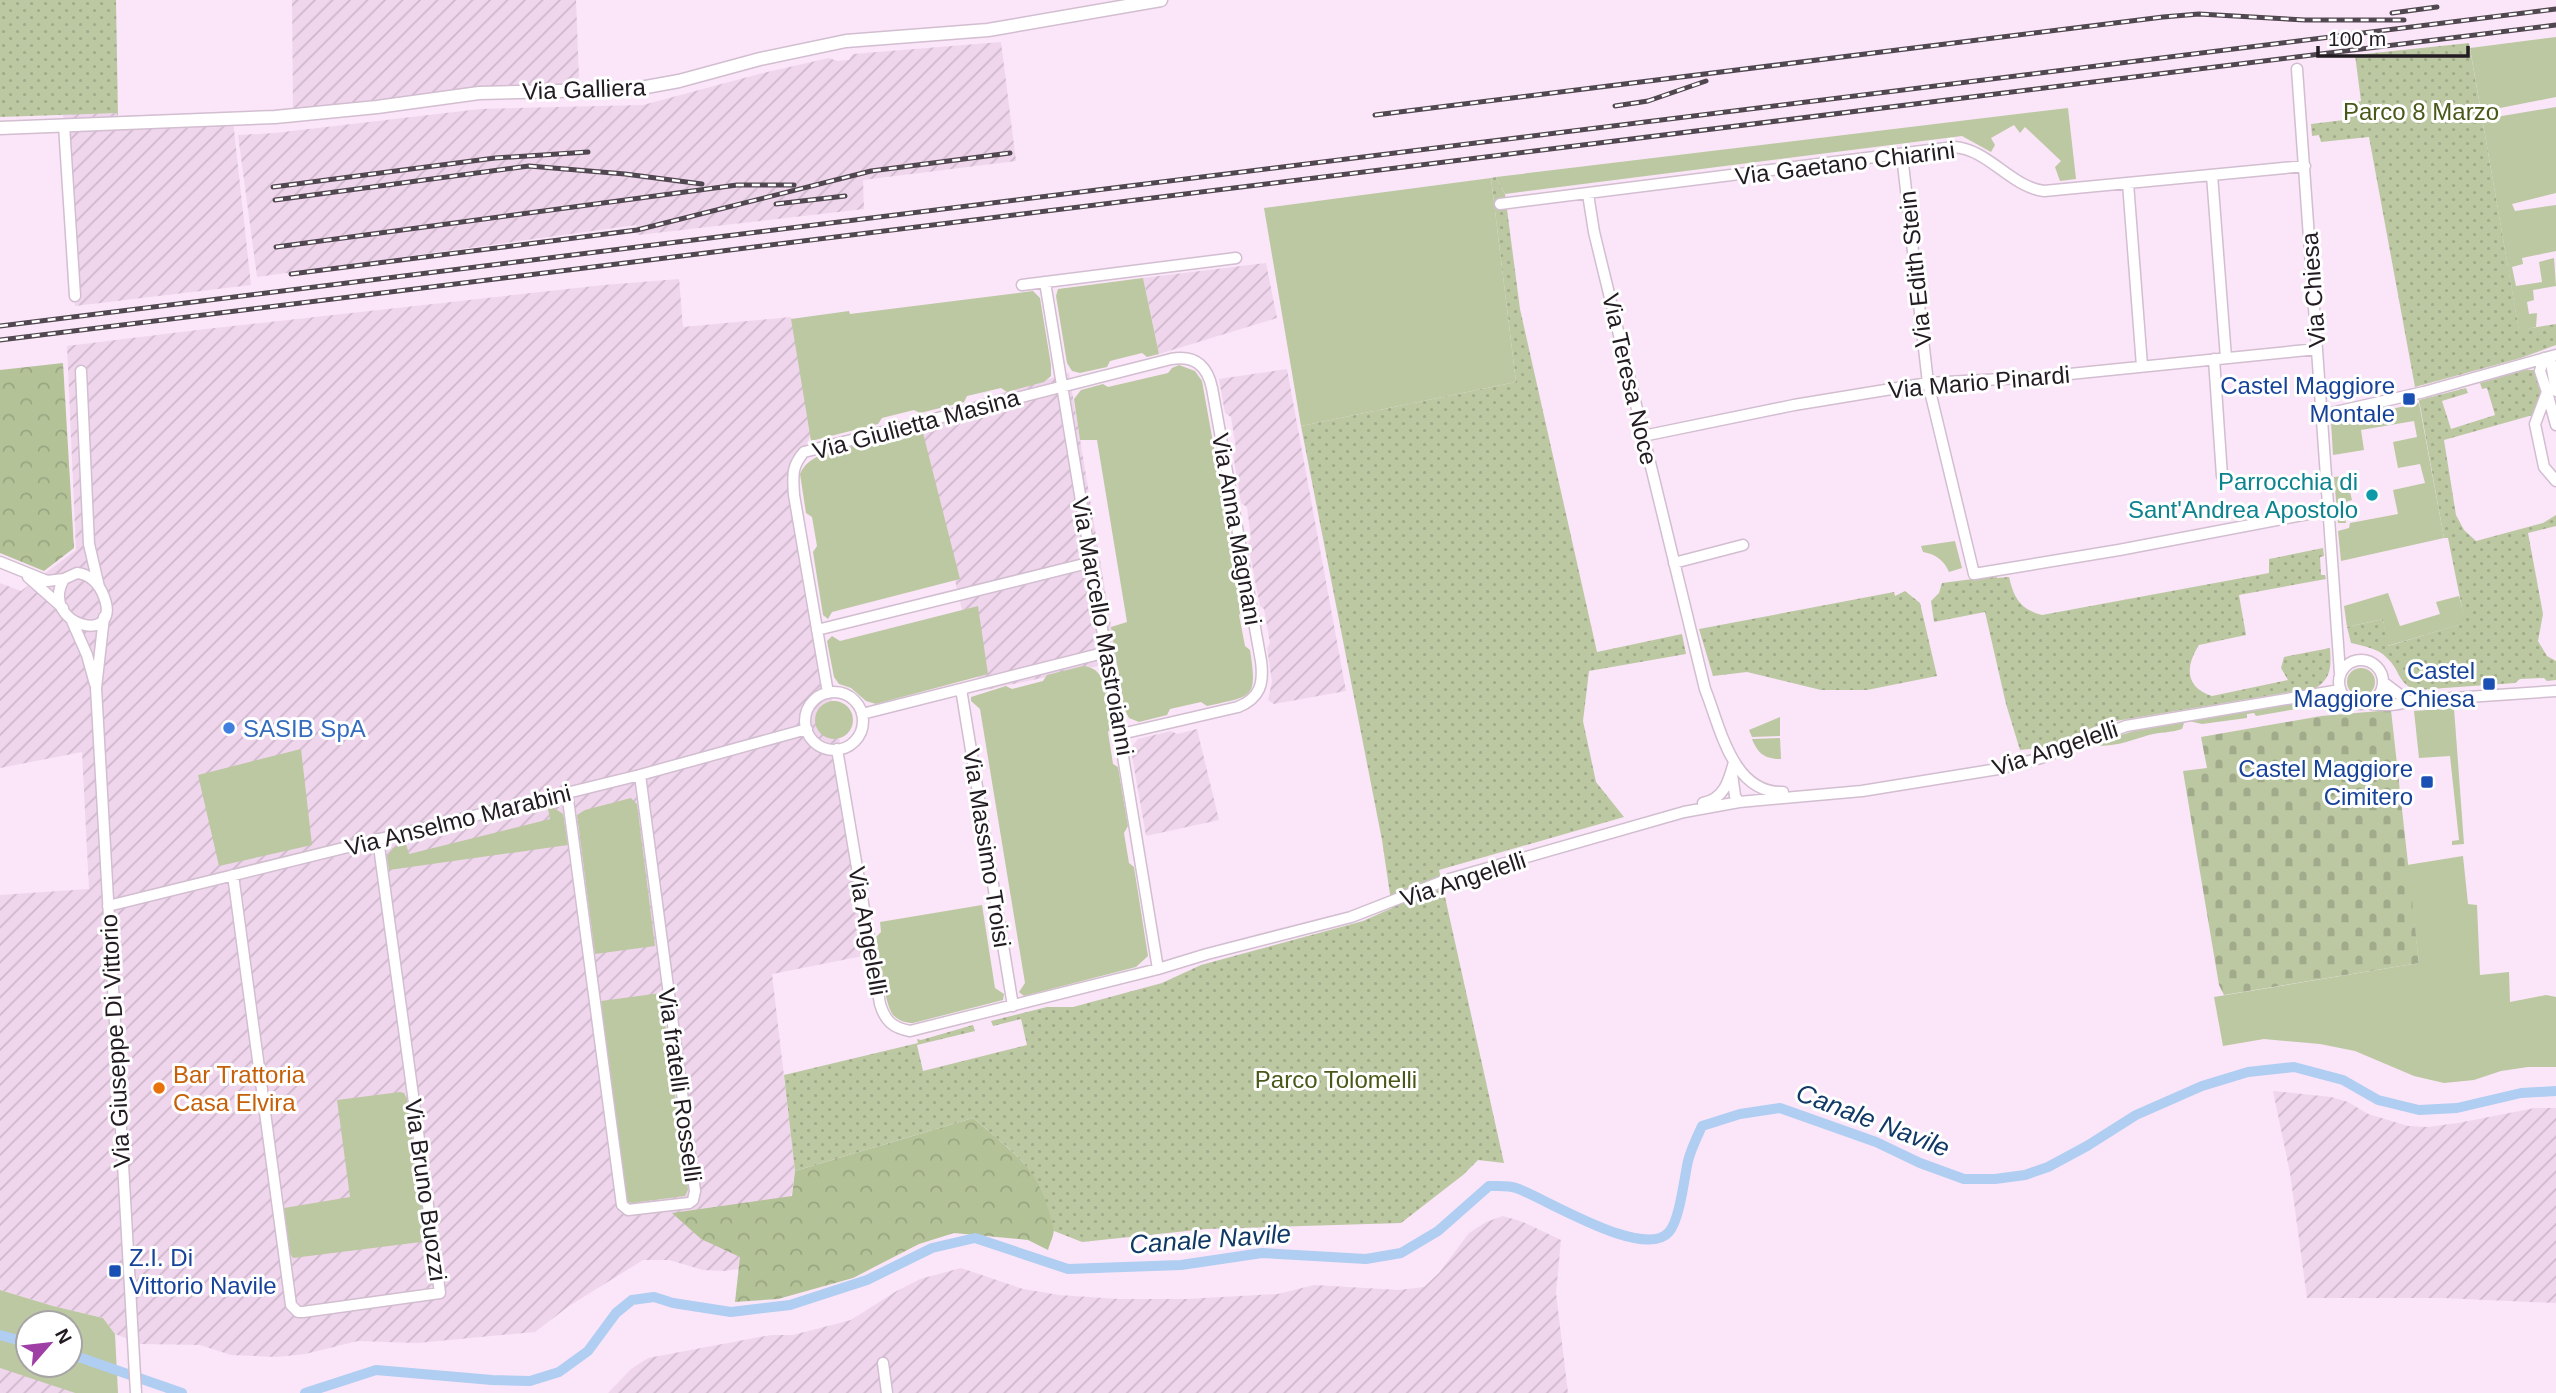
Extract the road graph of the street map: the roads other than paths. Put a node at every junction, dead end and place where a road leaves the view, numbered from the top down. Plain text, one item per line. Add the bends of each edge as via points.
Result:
1 (1161, 0) edge
2 (2297, 69) dead end
3 (64, 125) junction
4 (0, 128) edge
5 (1902, 155) junction
6 (2305, 166) junction
7 (2212, 175) junction
8 (2128, 183) junction
9 (1588, 194) junction
10 (1500, 204) dead end
11 (1236, 258) dead end
12 (1045, 282) junction
13 (1022, 285) dead end
14 (75, 296) dead end
15 (2317, 349) junction
16 (2556, 355) edge
17 (2226, 358) junction
18 (2544, 358) junction
19 (2214, 359) junction
20 (2142, 366) junction
21 (81, 371) dead end
22 (1928, 383) junction
23 (1063, 386) junction
24 (2551, 391) edge
25 (2322, 415) junction
26 (2556, 425) edge
27 (1643, 436) junction
28 (2222, 476) dead end
29 (2556, 481) edge
30 (2329, 510) junction
31 (89, 544) junction
32 (1743, 545) dead end
33 (0, 562) edge
34 (1091, 562) junction
35 (1674, 562) junction
36 (23, 573) junction
37 (67, 576) junction
38 (99, 587) junction
39 (63, 608) junction
40 (104, 617) junction
41 (72, 621) junction
42 (817, 630) junction
43 (2338, 638) junction
44 (1107, 652) junction
45 (2356, 660) junction
46 (2340, 681) junction
47 (2383, 682) junction
48 (96, 688) junction
49 (961, 689) junction
50 (2556, 691) edge
51 (828, 692) junction
52 (2408, 701) junction
53 (2366, 704) junction
54 (862, 715) junction
55 (807, 729) junction
56 (1121, 734) junction
57 (838, 749) junction
58 (1735, 768) junction
59 (639, 775) junction
60 (567, 792) junction
61 (1853, 792) junction
62 (1739, 802) junction
63 (1662, 818) junction
64 (379, 839) junction
65 (233, 875) junction
66 (108, 906) junction
67 (1158, 969) junction
68 (1013, 1006) junction
69 (883, 1363) dead end
70 (136, 1393) edge
71 (887, 1393) edge

1 - 3 main road, Via Galliera via 988,30 846,41 635,89 479,93 287,116
2 - 6 street, Via Chiesa
3 - 4 main road, Via Galliera
3 - 14 street
5 - 8 street, Via Gaetano Chiarini via 1963,148 2044,191
5 - 9 street, Via Gaetano Chiarini
5 - 22 street, Via Edith Stein
6 - 7 street, Via Gaetano Chiarini
6 - 15 street, Via Chiesa
7 - 8 street, Via Gaetano Chiarini
7 - 17 street
8 - 20 street
9 - 10 street, Via Gaetano Chiarini
9 - 27 street, Via Teresa Noce
11 - 12 street
12 - 13 street
12 - 23 street, Via Marcello Mastroianni
15 - 17 street, Via Mario Pinardi
15 - 25 street, Via Chiesa
16 - 18 street
17 - 19 street, Via Mario Pinardi
18 - 24 street via 2540,371
18 - 25 street
19 - 20 street, Via Mario Pinardi
19 - 28 street
20 - 22 street, Via Mario Pinardi
21 - 31 street, Via Giuseppe Di Vittorio
22 - 27 street, Via Mario Pinardi
22 - 30 street via 1974,574
23 - 34 street, Via Marcello Mastroianni
23 - 42 street, Via Giulietta Masina via 804,452 795,462 794,495
23 - 56 street, Via Anna Magnani via 1181,357 1191,358 1204,369 1212,387 1261,661 1262,686 1250,702
24 - 26 street
24 - 29 street via 2535,424 2544,467
25 - 30 street, Via Chiesa
27 - 35 street, Via Teresa Noce
30 - 43 street, Via Chiesa
31 - 37 street via 82,562
31 - 38 street, Via Giuseppe Di Vittorio
32 - 35 street
33 - 36 street, Via Giuseppe Di Vittorio
34 - 42 street
34 - 44 street, Via Marcello Mastroianni
35 - 58 street, Via Teresa Noce via 1705,689
36 - 37 street, Via Giuseppe Di Vittorio via 47,580
36 - 39 street, Via Giuseppe Di Vittorio
37 - 38 street, Via Giuseppe Di Vittorio via 84,574
37 - 39 street via 59,592
38 - 40 street, Via Giuseppe Di Vittorio via 105,600
39 - 41 street, Via Giuseppe Di Vittorio
40 - 41 street via 87,627
40 - 48 street, Via Giuseppe Di Vittorio
41 - 48 street, Via Giuseppe Di Vittorio via 88,655
42 - 51 street, Via Giulietta Masina
43 - 45 street
43 - 46 street, Via Chiesa
44 - 49 street
44 - 56 street, Via Marcello Mastroianni
45 - 46 street via 2349,662
45 - 47 street via 2375,664
46 - 53 street via 2350,701
46 - 61 street, Via Angelelli via 2316,692 2126,726 2019,765
47 - 52 street
47 - 53 street via 2379,695
48 - 66 street, Via Giuseppe Di Vittorio
49 - 54 street
49 - 68 street, Via Massimo Troisi
50 - 52 street
51 - 54 street via 848,695
51 - 55 street via 807,711
52 - 53 street
54 - 57 street via 860,734
55 - 57 street via 821,746
55 - 59 street, Via Anselmo Marabini
56 - 67 street, Via Marcello Mastroianni
57 - 68 street, Via Angelelli via 885,1017 899,1029 910,1031
58 - 61 street via 1759,788 1773,792
58 - 62 street, Via Teresa Noce
58 - 63 street via 1725,790 1712,801 1679,808
59 - 60 street, Via Anselmo Marabini
59 - 60 street, Via fratelli Rosselli via 695,1191 689,1203 628,1210 622,1205
60 - 64 street, Via Anselmo Marabini
61 - 62 street, Via Angelelli
62 - 63 street, Via Angelelli
63 - 67 street, Via Angelelli via 1446,880 1351,917
64 - 65 street, Via Anselmo Marabini
64 - 65 street, Via Bruno Buozzi via 440,1293 303,1312 291,1305
65 - 66 street, Via Anselmo Marabini
66 - 70 street, Via Giuseppe Di Vittorio
67 - 68 street, Via Angelelli
69 - 71 street

